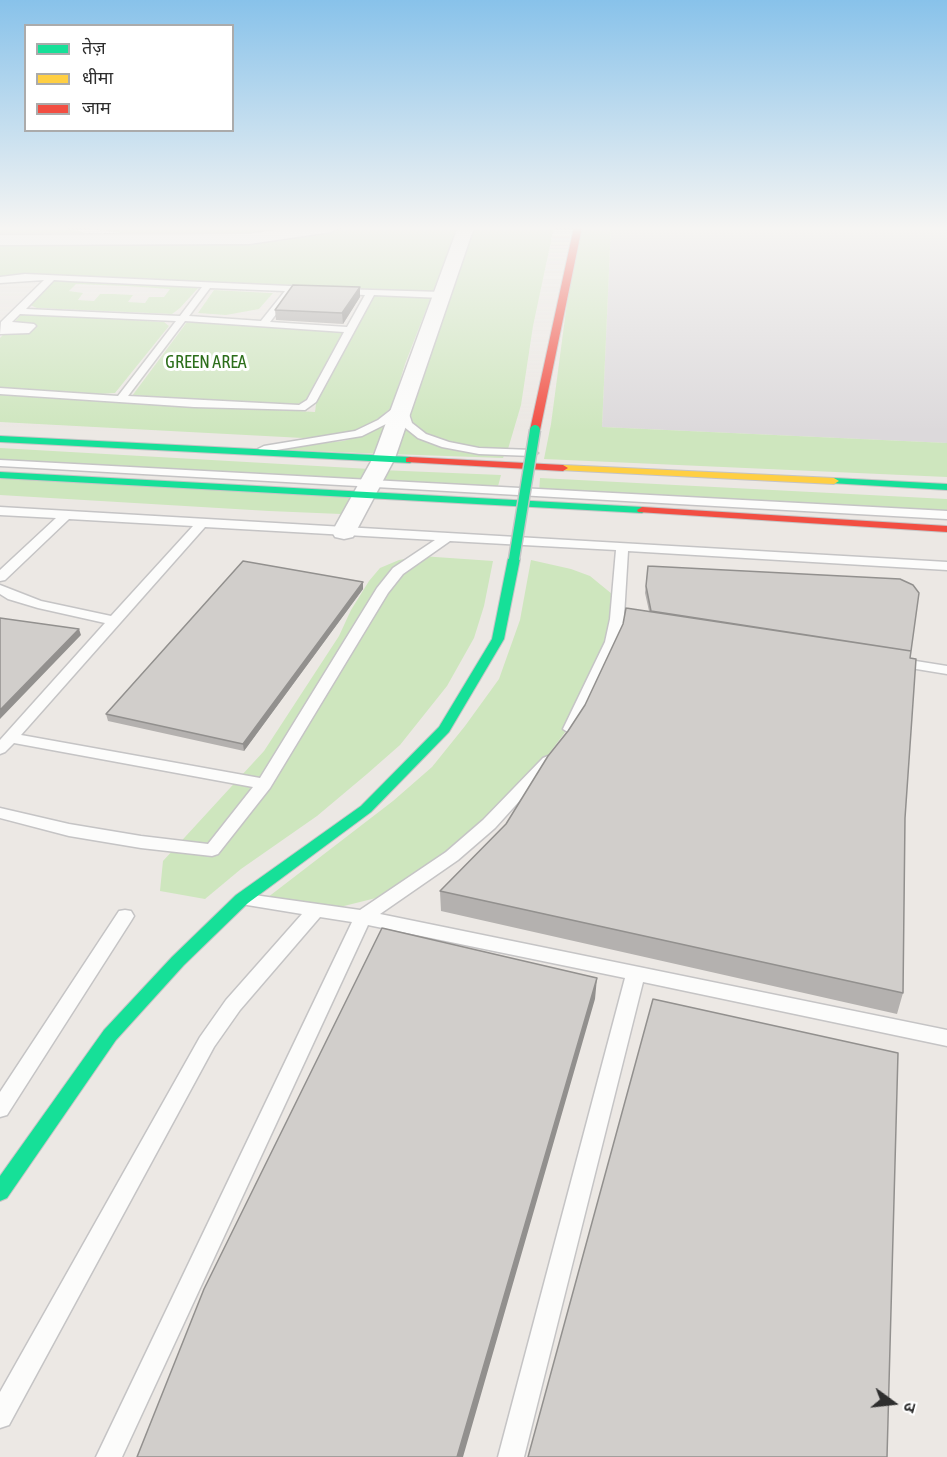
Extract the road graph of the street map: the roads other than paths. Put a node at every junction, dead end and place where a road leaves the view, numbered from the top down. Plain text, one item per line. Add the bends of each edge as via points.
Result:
1 (34, 295) edge
2 (200, 295) edge
3 (286, 295) edge
4 (369, 295) edge
5 (442, 295) edge
6 (564, 295) edge
7 (18, 311) junction
8 (182, 319) junction
9 (264, 324) junction
10 (1, 327) edge
11 (349, 330) junction
12 (0, 391) edge
13 (121, 399) junction
14 (401, 405) junction
15 (0, 439) edge
16 (243, 452) junction
17 (532, 453) junction
18 (384, 458) junction
19 (0, 463) edge
20 (0, 475) edge
21 (947, 487) edge
22 (367, 490) junction
23 (0, 511) edge
24 (66, 515) junction
25 (947, 515) edge
26 (200, 525) junction
27 (947, 529) edge
28 (344, 532) junction
29 (446, 538) junction
30 (622, 548) junction
31 (947, 566) edge
32 (0, 577) edge
33 (0, 589) edge
34 (617, 619) junction
35 (116, 621) junction
36 (640, 622) edge
37 (888, 661) edge
38 (947, 670) edge
39 (5, 744) edge
40 (264, 784) junction
41 (0, 813) edge
42 (242, 899) junction
43 (316, 910) junction
44 (125, 916) dead end
45 (363, 917) junction
46 (636, 973) junction
47 (947, 1038) edge
48 (0, 1110) edge
49 (0, 1192) edge
50 (0, 1416) edge
51 (109, 1457) edge
52 (511, 1457) edge

1 - 7 lane
2 - 8 lane
3 - 9 lane
4 - 11 lane
5 - 14 street
6 - 17 street, bridge
7 - 8 lane
7 - 10 lane
8 - 9 lane
8 - 13 lane
9 - 11 lane
11 - 13 lane via 311,402 301,408
12 - 13 lane
14 - 16 lane via 382,422 358,434
14 - 17 lane via 407,424 422,436 446,446
14 - 18 street
15 - 16 street
16 - 18 street
17 - 42 street, bridge via 498,639 444,729 366,809
18 - 21 street
18 - 22 street
19 - 22 lane
20 - 22 street
22 - 25 lane
22 - 27 street
22 - 28 street
23 - 24 lane
24 - 26 lane
24 - 32 lane
26 - 28 lane
26 - 35 lane
28 - 29 lane
29 - 30 lane
29 - 40 lane via 398,571 382,591
30 - 31 lane
30 - 34 lane
33 - 35 lane via 38,604
34 - 36 lane
34 - 45 lane via 612,642 575,723 523,790 452,856
35 - 39 lane
37 - 38 lane
39 - 40 lane
40 - 41 lane via 212,850 69,830
42 - 43 lane
42 - 49 street via 178,960 110,1035
43 - 45 lane
43 - 50 lane via 233,1005 207,1042
44 - 48 lane
45 - 46 lane
45 - 51 lane
46 - 47 lane
46 - 52 lane

